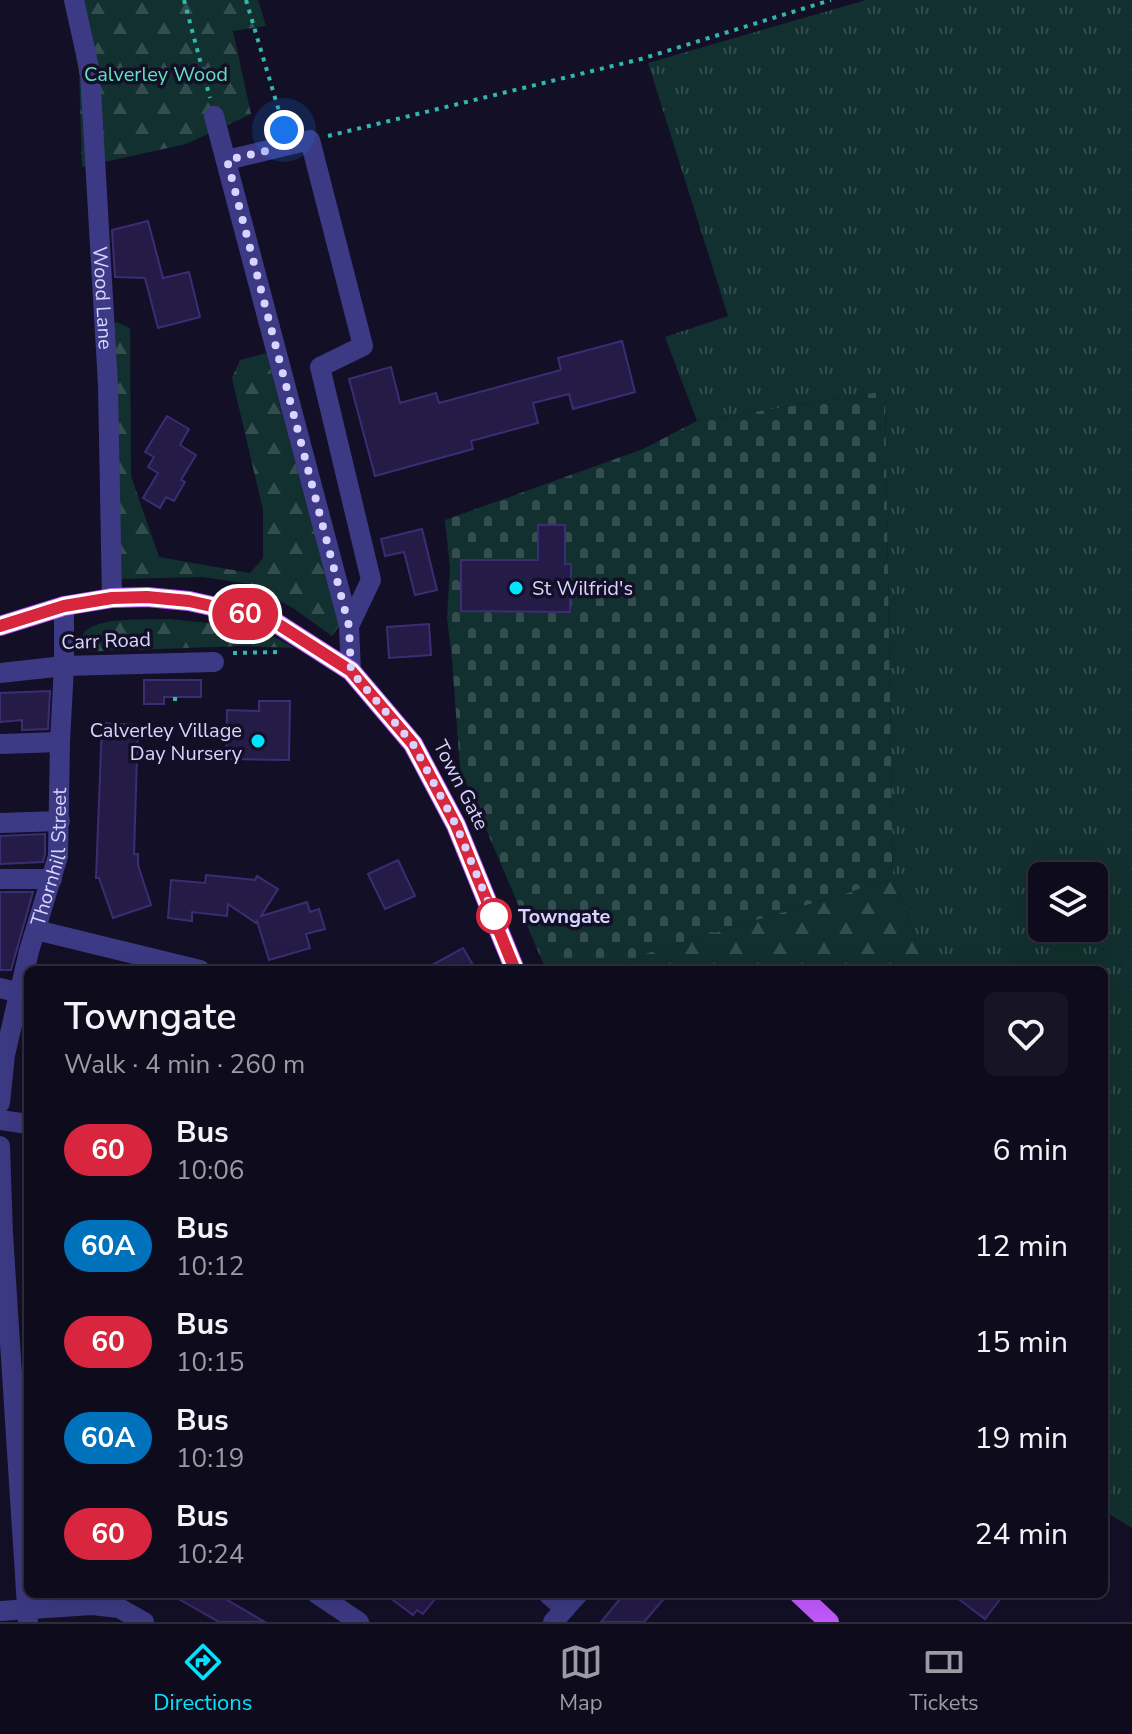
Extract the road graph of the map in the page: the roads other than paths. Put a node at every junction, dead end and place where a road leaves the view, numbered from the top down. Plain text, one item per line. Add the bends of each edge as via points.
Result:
1 (74, 0) edge
2 (214, 116) road end
3 (227, 160) junction
4 (320, 367) junction
5 (284, 376) junction
6 (112, 598) junction
7 (189, 601) joint
8 (64, 606) junction
9 (0, 626) edge
10 (349, 626) junction
11 (214, 662) road end
12 (64, 666) junction
13 (351, 671) junction
14 (0, 673) edge
15 (60, 742) junction
16 (0, 744) edge
17 (60, 821) junction
18 (0, 823) edge
19 (0, 879) edge
20 (52, 879) junction
21 (36, 930) junction
22 (184, 966) edge
23 (513, 966) edge
24 (10, 991) edge
25 (0, 1100) edge
26 (0, 1120) edge
27 (24, 1123) edge
28 (0, 1146) edge
29 (2, 1234) edge
30 (7, 1418) edge
31 (24, 1578) edge
32 (323, 1598) edge
33 (803, 1598) edge
34 (124, 1601) edge
35 (0, 1611) edge
36 (28, 1616) edge
37 (144, 1622) edge
38 (359, 1622) edge
39 (829, 1622) edge

1 - 6 street, Wood Lane via 90,72 108,385
2 - 3 street
3 - 4 street via 310,140 363,346
3 - 5 street
4 - 5 street
4 - 10 street via 371,580
5 - 10 street
6 - 7 main road, Carr Road
6 - 8 main road, Carr Road
7 - 13 main road, Town Gate via 270,619
8 - 9 main road, Carr Road
8 - 12 street, Thornhill Street
10 - 13 street
11 - 12 street, Carr Road
12 - 14 street, Carr Road
12 - 15 street, Thornhill Street
13 - 23 main road, Town Gate via 413,744 456,825
15 - 16 street
15 - 17 street, Thornhill Street
17 - 18 street
17 - 20 street, Thornhill Street
19 - 20 street
20 - 21 street, Thornhill Street
21 - 22 street
21 - 24 street, Thornhill Street
24 - 25 street, Thornhill Street
26 - 27 street
28 - 29 street
29 - 30 street
30 - 31 street
32 - 38 street
33 - 39 main road
34 - 36 street
34 - 37 street
35 - 36 street

